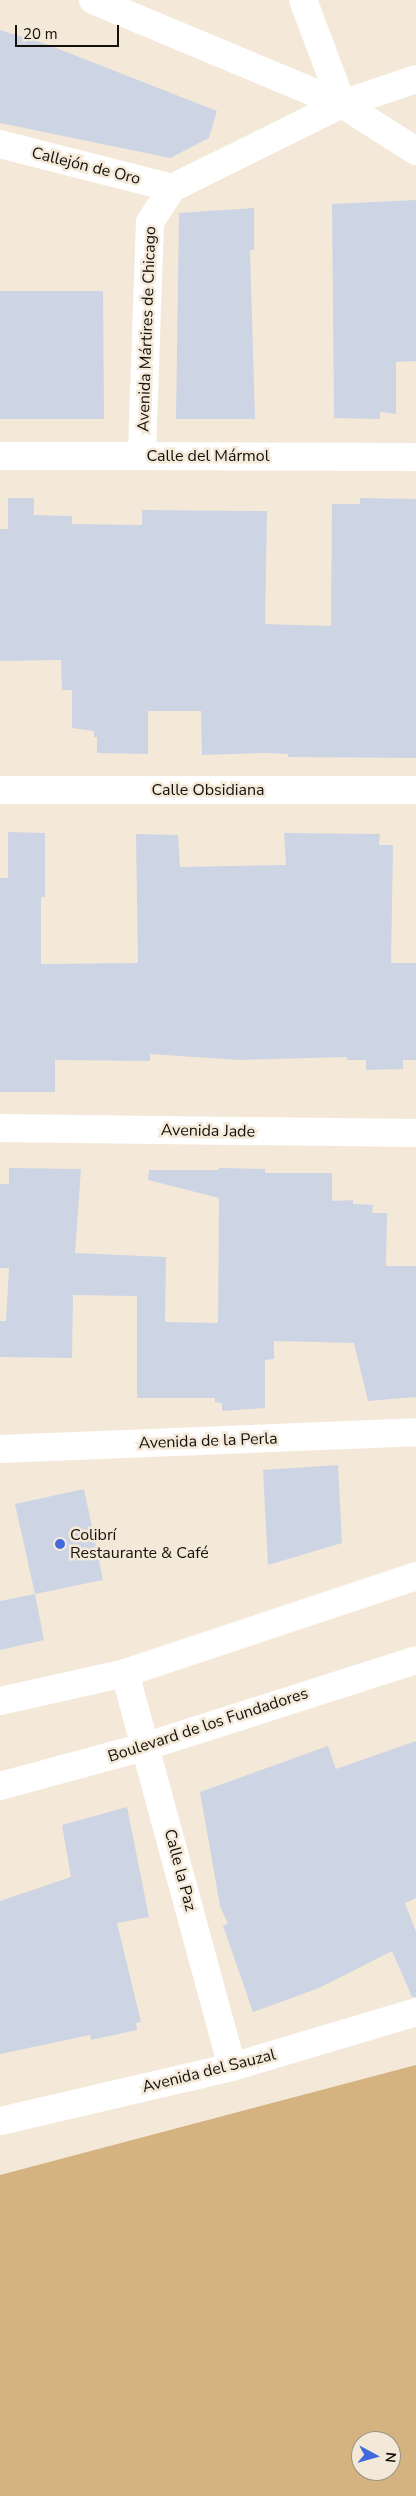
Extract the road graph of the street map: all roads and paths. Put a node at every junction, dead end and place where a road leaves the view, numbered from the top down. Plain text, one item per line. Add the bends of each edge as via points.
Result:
1 (93, 0) edge
2 (303, 0) edge
3 (416, 79) edge
4 (342, 104) junction
5 (0, 144) edge
6 (416, 152) edge
7 (172, 188) junction
8 (0, 456) edge
9 (142, 456) junction
10 (416, 457) edge
11 (0, 790) edge
12 (416, 790) edge
13 (0, 1128) edge
14 (416, 1133) edge
15 (416, 1432) edge
16 (0, 1449) edge
17 (416, 1576) edge
18 (416, 1660) edge
19 (125, 1673) junction
20 (0, 1701) edge
21 (147, 1746) junction
22 (0, 1786) edge
23 (416, 2012) edge
24 (232, 2068) junction
25 (0, 2121) edge

1 - 4 street
2 - 4 street
3 - 4 street
4 - 6 street
4 - 7 street
5 - 7 street, Callejón de Oro
7 - 9 street, Avenida Mártires de Chicago via 150,222
8 - 9 street, Calle del Mármol
9 - 10 street, Calle del Mármol
11 - 12 street, Calle Obsidiana
13 - 14 street, Avenida Jade
15 - 16 street, Avenida de la Perla
17 - 19 street
18 - 21 street, Boulevard de los Fundadores
19 - 20 street
19 - 21 street, Calle la Paz
21 - 22 street, Boulevard de los Fundadores
21 - 24 street, Calle la Paz
23 - 24 street, Avenida del Sauzal
24 - 25 street, Avenida del Sauzal

